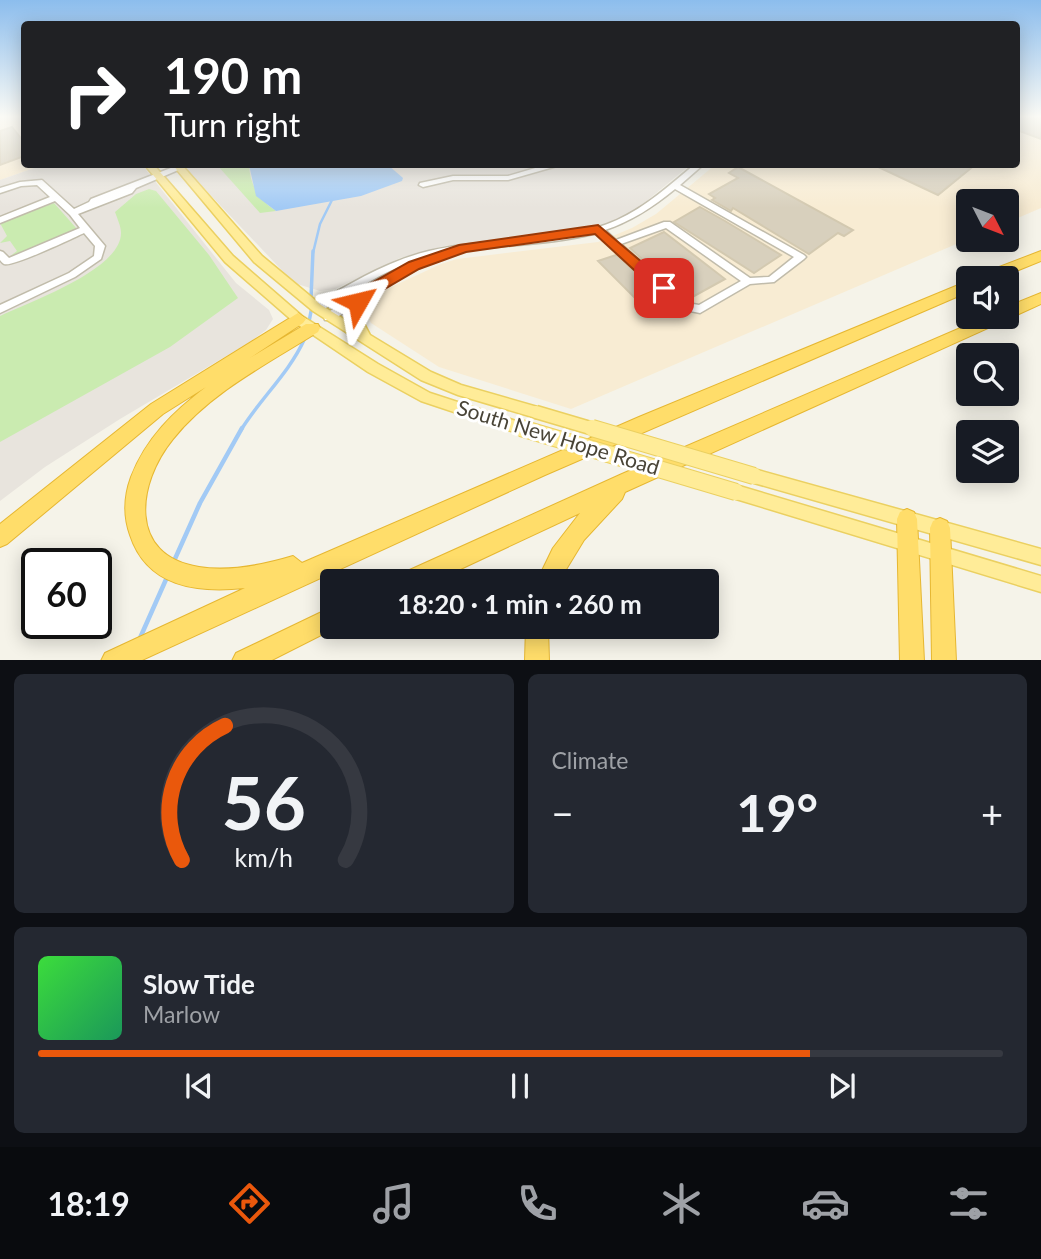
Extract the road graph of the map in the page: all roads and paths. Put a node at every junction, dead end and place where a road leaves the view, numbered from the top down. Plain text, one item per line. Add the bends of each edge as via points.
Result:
1 (151, 168) edge
2 (174, 168) edge
3 (180, 168) edge
4 (544, 168) edge
5 (695, 168) edge
6 (158, 176) junction
7 (424, 185) dead end
8 (674, 185) junction
9 (0, 191) edge
10 (57, 197) junction
11 (73, 213) junction
12 (0, 220) edge
13 (85, 229) junction
14 (598, 229) junction
15 (612, 244) junction
16 (464, 248) junction
17 (0, 254) edge
18 (1041, 256) edge
19 (1016, 266) edge
20 (748, 281) junction
21 (956, 291) edge
22 (359, 297) junction
23 (1041, 298) edge
24 (317, 308) junction
25 (1019, 308) edge
26 (0, 309) edge
27 (329, 317) junction
28 (305, 323) junction
29 (973, 329) edge
30 (366, 340) junction
31 (536, 412) joint
32 (754, 476) joint
33 (629, 480) junction
34 (907, 519) junction
35 (940, 528) junction
36 (0, 537) edge
37 (908, 545) junction
38 (354, 548) junction
39 (943, 555) junction
40 (1041, 557) edge
41 (437, 569) edge
42 (554, 569) edge
43 (1041, 583) edge
44 (320, 624) edge
45 (537, 639) edge
46 (113, 660) edge
47 (244, 660) edge
48 (537, 660) edge
49 (912, 660) edge
50 (944, 660) edge

1 - 6 main road, South New Hope Road
2 - 6 street
3 - 24 main road, South New Hope Road via 258,259
4 - 7 street via 508,178 453,178
5 - 8 street
6 - 11 street
6 - 28 main road, South New Hope Road via 229,259
8 - 14 street via 640,212
8 - 20 street via 801,257 771,280
9 - 10 street via 39,182
10 - 11 street
10 - 12 street
11 - 13 street
13 - 17 street via 7,262
13 - 26 street via 100,246 92,264
14 - 15 street
14 - 16 street
15 - 20 street via 667,224
15 - 20 street via 684,306 700,309
16 - 22 street via 414,266
16 - 24 street via 393,265
18 - 19 highway
21 - 38 highway
22 - 27 street
22 - 30 main road via 356,320
23 - 25 highway
24 - 27 main road, South New Hope Road
24 - 28 main road
27 - 28 main road
27 - 30 main road, South New Hope Road
28 - 36 highway via 157,409
28 - 37 main road, South New Hope Road, bridge via 373,369 426,397
28 - 38 highway via 167,432 150,456 134,498 139,541 154,561 181,576 213,581 273,574
29 - 33 highway
30 - 31 main road, South New Hope Road via 458,390
31 - 32 main road, South New Hope Road, bridge
32 - 34 main road, South New Hope Road
33 - 41 highway
33 - 42 highway via 599,506
34 - 35 main road, South New Hope Road
34 - 37 highway
35 - 39 highway
35 - 40 main road, South New Hope Road
37 - 39 main road, South New Hope Road
37 - 49 highway
38 - 46 highway
39 - 43 main road, South New Hope Road
39 - 50 highway
44 - 47 highway
45 - 48 highway

